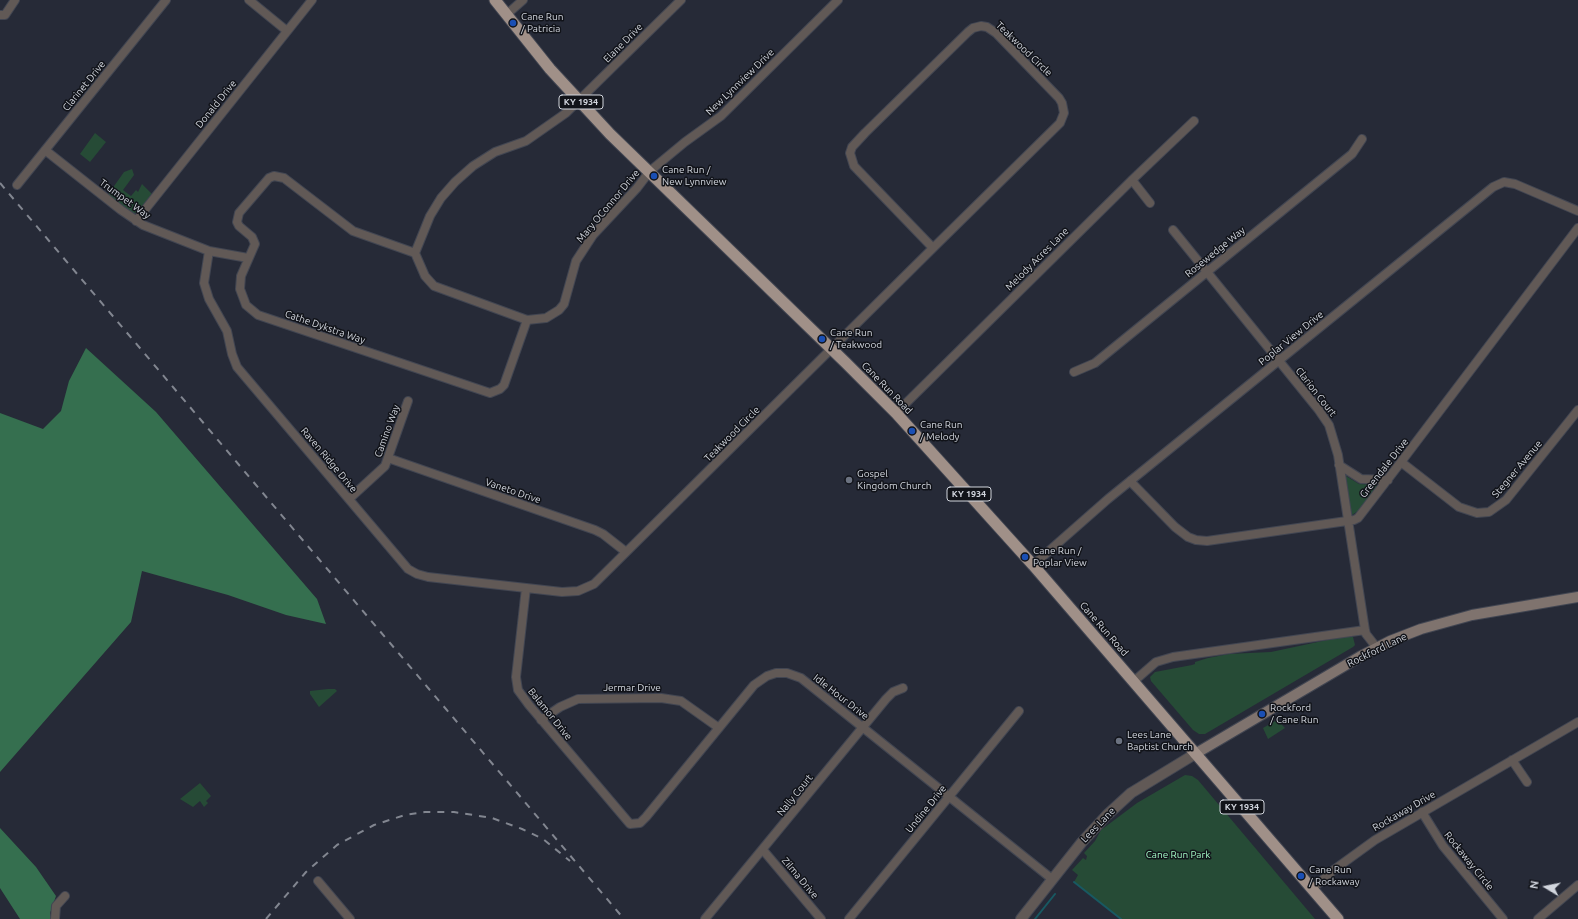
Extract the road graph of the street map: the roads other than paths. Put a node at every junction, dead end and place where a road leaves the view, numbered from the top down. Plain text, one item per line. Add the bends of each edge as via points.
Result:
1 (16, 0) edge
2 (166, 0) edge
3 (249, 0) edge
4 (312, 0) edge
5 (495, 0) edge
6 (523, 0) edge
7 (681, 0) edge
8 (838, 0) edge
9 (1, 15) edge
10 (506, 15) junction
11 (287, 32) junction
12 (579, 101) junction
13 (1194, 121) dead end
14 (1362, 139) dead end
15 (45, 150) junction
16 (650, 171) junction
17 (1132, 180) junction
18 (17, 185) dead end
19 (1150, 203) dead end
20 (1578, 211) edge
21 (136, 221) junction
22 (1578, 228) edge
23 (1173, 230) dead end
24 (933, 248) junction
25 (209, 251) junction
26 (415, 253) junction
27 (248, 258) junction
28 (1206, 272) junction
29 (527, 320) junction
30 (832, 349) junction
31 (1279, 361) junction
32 (1074, 372) dead end
33 (408, 401) dead end
34 (1578, 410) edge
35 (896, 413) junction
36 (388, 458) junction
37 (1401, 462) junction
38 (1339, 465) junction
39 (1388, 480) junction
40 (1130, 481) junction
41 (349, 499) junction
42 (1347, 520) junction
43 (626, 552) junction
44 (1033, 565) junction
45 (526, 588) junction
46 (1578, 597) edge
47 (1365, 630) junction
48 (1377, 648) junction
49 (1133, 682) junction
50 (903, 688) dead end
51 (1019, 711) dead end
52 (541, 720) junction
53 (1578, 722) edge
54 (862, 727) junction
55 (719, 728) junction
56 (1195, 754) junction
57 (1512, 760) junction
58 (1527, 782) dead end
59 (949, 796) junction
60 (1422, 812) junction
61 (635, 824) joint
62 (763, 850) junction
63 (1052, 879) junction
64 (318, 881) dead end
65 (1578, 885) edge
66 (1312, 889) junction
67 (65, 896) dead end
68 (55, 919) edge
69 (350, 919) edge
70 (705, 919) edge
71 (821, 919) edge
72 (849, 919) edge
73 (1021, 919) edge
74 (1338, 919) edge
75 (1503, 919) edge
76 (1538, 919) edge

1 - 9 street via 5,15
2 - 15 street, Clarinet Drive
3 - 11 street
4 - 11 street, Donald Drive
5 - 10 highway, Cane Run Road / KY 1934
6 - 10 street
7 - 12 street, Elane Drive
8 - 16 street, New Lynnview Drive via 722,116
10 - 12 highway, Cane Run Road / KY 1934
11 - 21 street, Donald Drive
12 - 16 highway, Cane Run Road / KY 1934
12 - 26 street via 543,130 526,141 495,152 455,182 430,216
13 - 17 street, Melody Acres Lane
14 - 28 street, Rosewedge Way via 1352,154
15 - 18 street, Clarinet Drive
15 - 21 street, Trumpet Way
16 - 29 street, Mary OConnor Drive via 593,235 583,250 576,261 567,296 559,310 546,318
16 - 30 highway, Cane Run Road / KY 1934
17 - 19 street
17 - 35 street, Melody Acres Lane
20 - 31 street, Poplar View Drive via 1515,184 1496,184
21 - 25 street, Trumpet Way via 154,231
22 - 37 street, Greendale Drive
23 - 28 street, Clarion Court
24 - 24 street, Teakwood Circle via 854,166 850,153 865,133 968,32 977,26 987,27 996,33 1059,98 1064,113 1060,123
24 - 30 street, Teakwood Circle
25 - 27 street, Trumpet Way
25 - 41 street, Raven Ridge Drive via 204,283 209,299 227,331 237,367
26 - 27 street, Cathe Dykstra Way via 353,231 284,178 274,176 265,181 239,214 239,226 255,240
26 - 29 street via 425,276 434,286
27 - 29 street, Cathe Dykstra Way via 241,276 240,289 246,305 258,315 484,392 495,392 504,385
28 - 31 street, Clarion Court
28 - 32 street, Rosewedge Way via 1095,363
30 - 35 highway, Cane Run Road / KY 1934
30 - 43 street, Teakwood Circle
31 - 38 street, Clarion Court via 1324,416 1332,433
31 - 40 street, Poplar View Drive
33 - 36 street, Camino Way
34 - 37 street, Stegner Avenue via 1506,500 1489,512 1477,513 1459,507
35 - 44 highway, Cane Run Road / KY 1934
36 - 41 street, Camino Way via 378,474
36 - 43 street, Vaneto Drive via 596,530
37 - 39 street, Greendale Drive
38 - 39 street via 1361,479
38 - 42 street, Clarion Court
39 - 42 street, Greendale Drive via 1358,518
40 - 42 street, Greendale Drive via 1175,527 1196,540
40 - 44 street, Poplar View Drive
41 - 45 street, Raven Ridge Drive via 405,565 415,573 428,577
42 - 47 street, Clarion Court
43 - 45 street, Teakwood Circle via 594,584 584,589 562,592
44 - 49 highway, Cane Run Road / KY 1934
45 - 52 street, Balamor Drive via 516,682 523,697
46 - 48 main road, Rockford Lane via 1464,617 1408,634
47 - 48 street, Clarion Court
47 - 49 street via 1173,657 1156,662
48 - 56 main road, Rockford Lane
49 - 56 highway, Cane Run Road / KY 1934
50 - 54 street, Nally Court via 886,698
51 - 59 street, Undine Drive
52 - 55 street, Jermar Drive via 578,699 661,698 681,701
52 - 61 street, Balamor Drive via 626,820 630,824
53 - 57 street, Rockaway Drive
54 - 55 street, Idle Hour Drive via 801,678 782,672 767,676 758,682
54 - 59 street, Idle Hour Drive
54 - 62 street, Nally Court
55 - 61 street, Idle Hour Drive via 646,817
56 - 63 street, Lees Lane via 1131,793 1091,831
56 - 66 highway, Cane Run Road / KY 1934
57 - 58 street
57 - 60 street, Rockaway Drive
59 - 63 street, Idle Hour Drive
59 - 72 street, Undine Drive
60 - 66 street, Rockaway Drive via 1357,852
60 - 75 street, Rockaway Circle via 1443,846
62 - 70 street, Nally Court
62 - 71 street, Zilma Drive
63 - 73 street, Lees Lane
64 - 69 street
65 - 76 street
66 - 74 highway, Cane Run Road / KY 1934
67 - 68 street via 56,906

